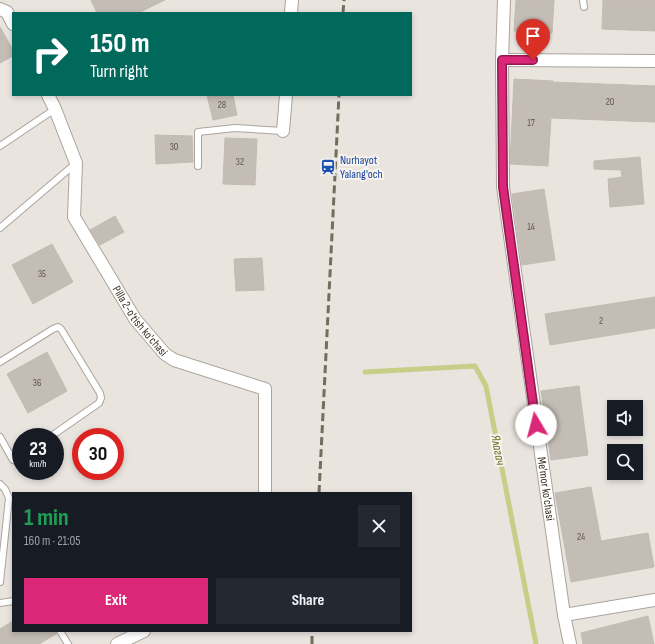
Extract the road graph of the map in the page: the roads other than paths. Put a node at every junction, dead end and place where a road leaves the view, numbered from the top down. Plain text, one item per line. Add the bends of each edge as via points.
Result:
1 (292, 0) edge
2 (504, 0) edge
3 (583, 0) edge
4 (584, 7) dead end
5 (0, 9) edge
6 (291, 12) edge
7 (12, 22) edge
8 (502, 60) junction
9 (655, 61) edge
10 (48, 96) edge
11 (286, 96) edge
12 (55, 109) junction
13 (283, 131) joint
14 (0, 146) edge
15 (76, 163) junction
16 (198, 166) dead end
17 (0, 228) edge
18 (0, 362) edge
19 (63, 428) edge
20 (0, 437) edge
21 (12, 458) edge
22 (0, 484) edge
23 (265, 492) edge
24 (0, 582) edge
25 (655, 600) edge
26 (12, 602) edge
27 (0, 603) edge
28 (564, 615) junction
29 (61, 632) edge
30 (142, 632) edge
31 (68, 644) edge
32 (118, 644) edge
33 (570, 644) edge

1 - 6 street
2 - 8 street, Me'mor ko'chasi
3 - 4 lane
5 - 7 street via 7,12
8 - 9 street
8 - 28 street, Me'mor ko'chasi via 503,187
10 - 12 street, Pilla 2-o'tish ko'chasi
11 - 13 street
12 - 14 lane
12 - 15 street, Pilla 2-o'tish ko'chasi
13 - 16 lane via 235,128 198,132
15 - 17 lane
15 - 23 street, Pilla 2-o'tish ko'chasi via 74,217 135,319 165,354 174,360 264,389
18 - 19 lane via 53,329 61,329 101,398
20 - 21 lane
22 - 24 lane via 9,498
25 - 28 street
26 - 27 lane
28 - 33 street, Me'mor ko'chasi
29 - 31 lane
30 - 32 street

